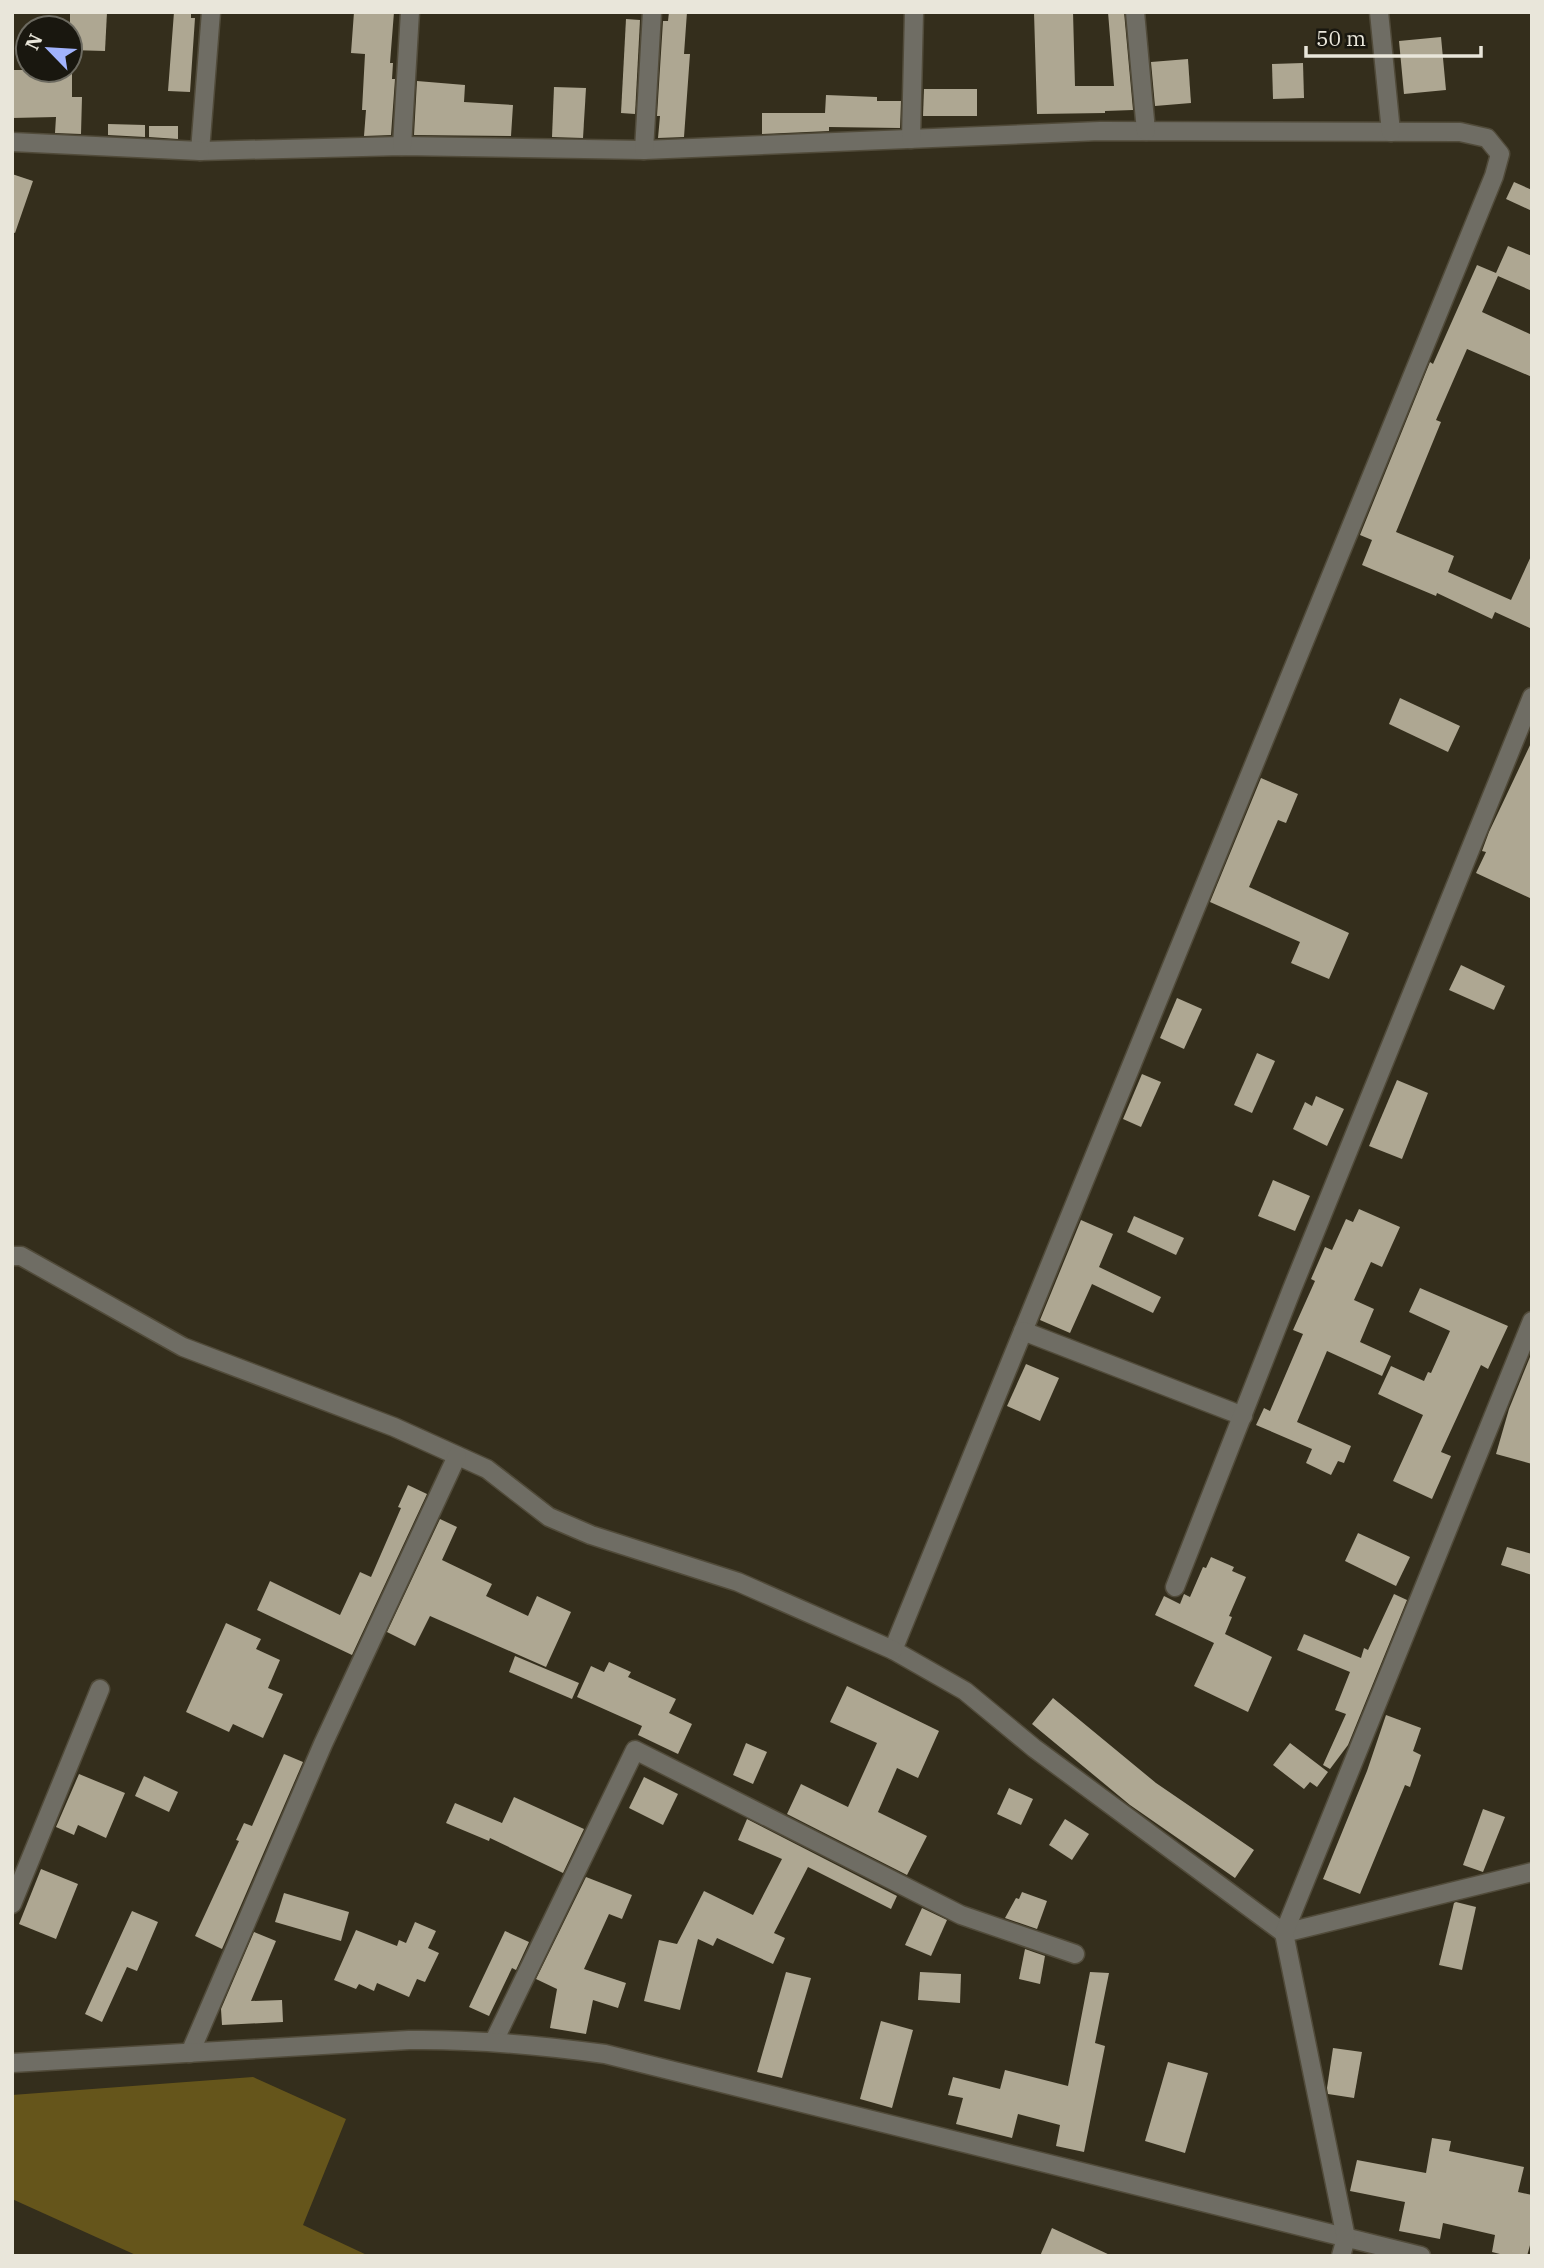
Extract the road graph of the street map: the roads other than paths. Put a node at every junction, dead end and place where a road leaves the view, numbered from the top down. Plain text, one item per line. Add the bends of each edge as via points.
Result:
1 (211, 12) edge
2 (410, 12) edge
3 (652, 12) edge
4 (914, 12) edge
5 (1135, 12) edge
6 (1379, 12) edge
7 (1146, 131) junction
8 (1391, 132) junction
9 (911, 139) junction
10 (12, 142) edge
11 (402, 146) junction
12 (644, 150) junction
13 (200, 151) junction
14 (1532, 697) edge
15 (12, 1256) edge
16 (1532, 1321) edge
17 (1023, 1331) junction
18 (1243, 1416) junction
19 (457, 1455) junction
20 (1175, 1587) dead end
21 (893, 1650) junction
22 (100, 1689) dead end
23 (1532, 1872) edge
24 (12, 1904) edge
25 (1284, 1933) junction
26 (1075, 1954) dead end
27 (494, 2041) junction
28 (190, 2053) junction
29 (12, 2063) edge
30 (1343, 2247) edge
31 (1421, 2256) edge

1 - 13 street
2 - 11 street
3 - 12 street
4 - 9 street
5 - 7 street
6 - 8 street
7 - 8 street
7 - 9 street
8 - 17 street via 1460,132 1487,138 1500,154 1494,176
9 - 12 street
10 - 13 street
11 - 12 street
11 - 13 street
14 - 18 street
15 - 19 street via 21,1256 183,1347
16 - 25 street
17 - 18 street
17 - 21 street
18 - 20 street
19 - 21 street via 487,1469 550,1517 591,1535 738,1582
19 - 28 street via 323,1744
21 - 25 street via 965,1691 1034,1748
22 - 24 street
23 - 25 street
25 - 30 street
26 - 27 street via 961,1915 635,1750
27 - 28 street via 409,2040
27 - 30 street via 606,2054
28 - 29 street
30 - 31 street

